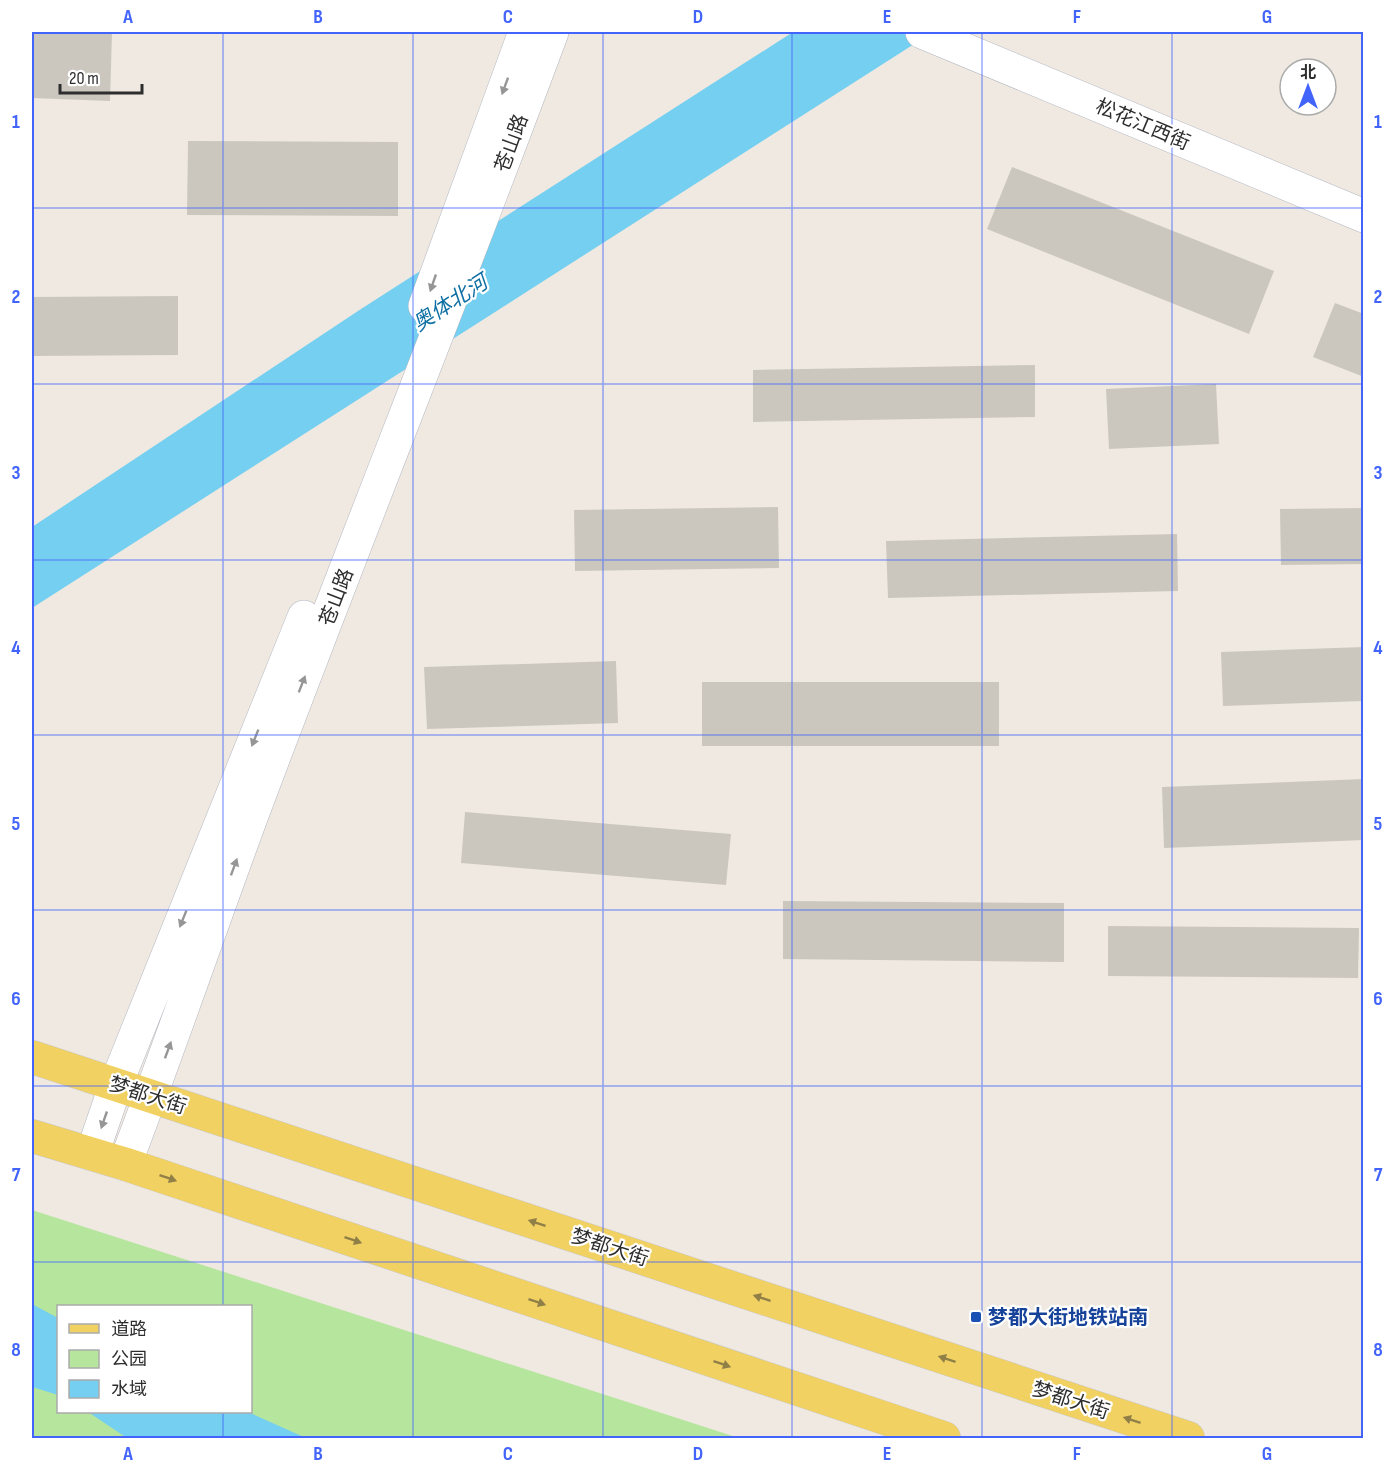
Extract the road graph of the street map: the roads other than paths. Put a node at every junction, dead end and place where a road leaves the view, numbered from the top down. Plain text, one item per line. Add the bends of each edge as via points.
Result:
1 (525, 32) edge
2 (552, 32) edge
3 (922, 32) edge
4 (1364, 216) edge
5 (467, 225) junction
6 (415, 367) junction
7 (32, 1057) edge
8 (116, 1084) junction
9 (151, 1095) junction
10 (32, 1136) edge
11 (92, 1154) junction
12 (125, 1164) junction
13 (944, 1438) edge
14 (1188, 1438) edge

1 -> 5 street, 苍山路
2 - 5 street, 苍山路
3 - 4 street, 松花江西街
5 - 6 street, 苍山路
6 -> 8 street, 苍山路
9 -> 6 street, 苍山路
7 - 8 main road, 梦都大街
8 - 9 main road, 梦都大街
8 -> 11 street, 苍山路
9 - 12 street, 苍山路
14 -> 9 main road, 梦都大街
10 - 11 main road
11 - 12 main road
12 -> 13 main road

